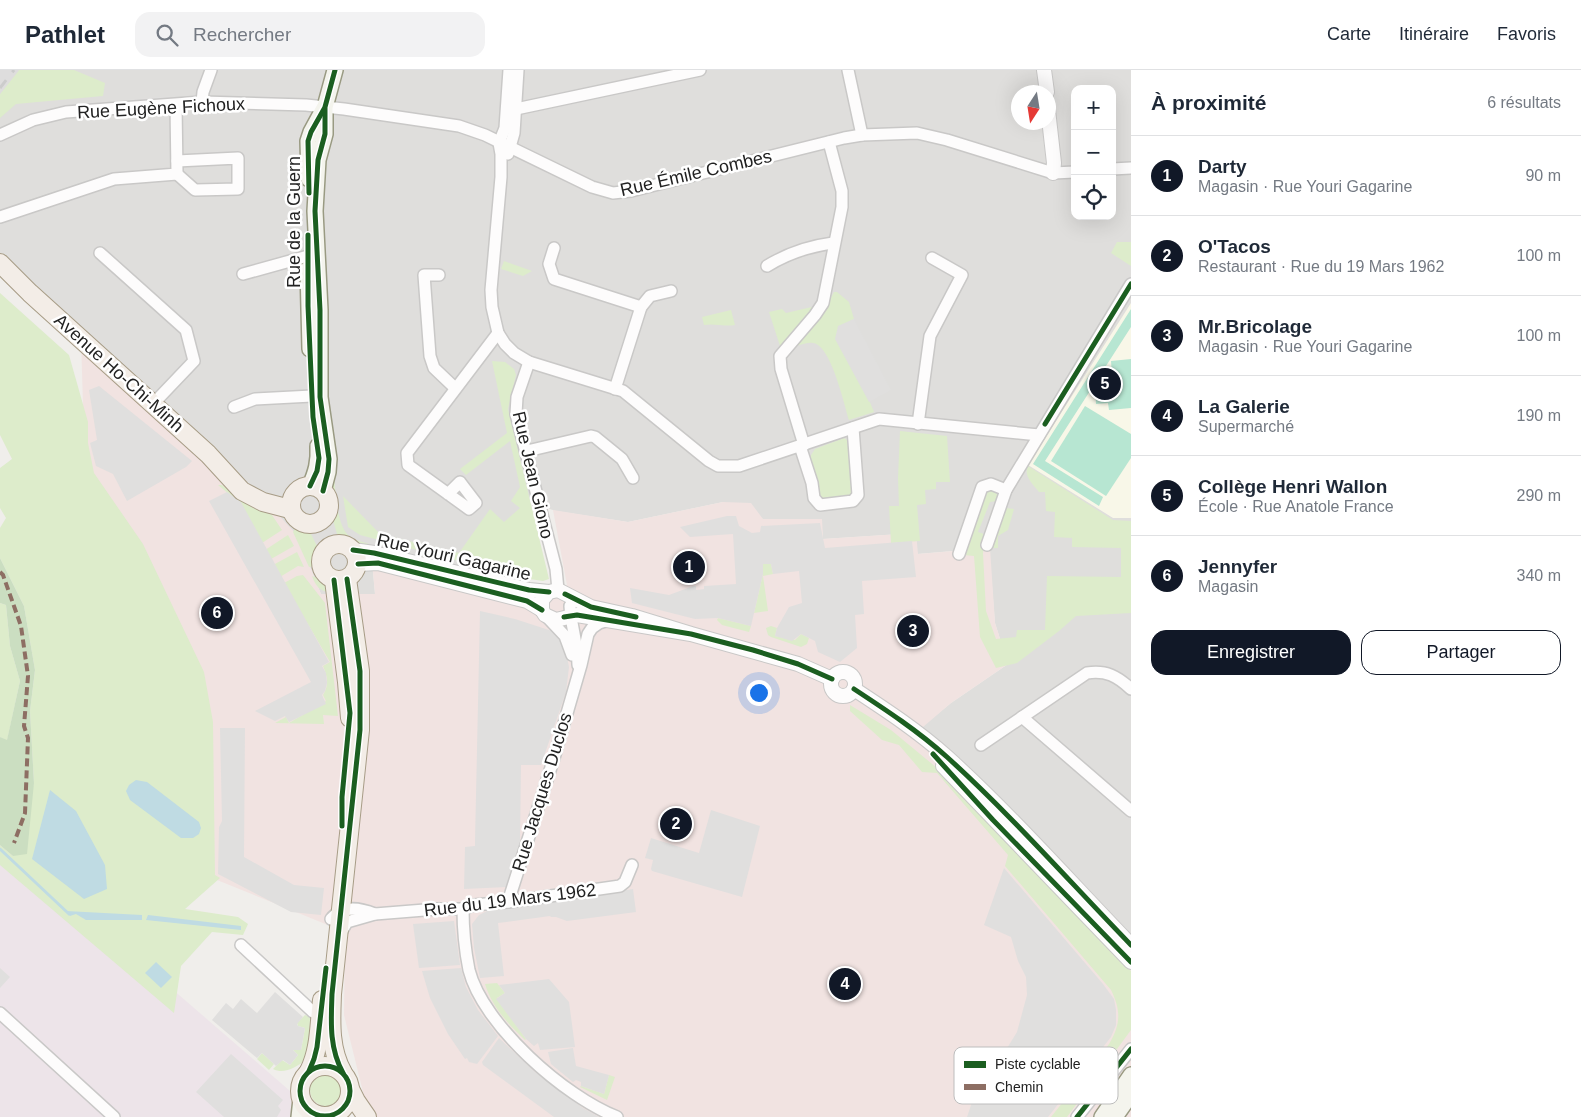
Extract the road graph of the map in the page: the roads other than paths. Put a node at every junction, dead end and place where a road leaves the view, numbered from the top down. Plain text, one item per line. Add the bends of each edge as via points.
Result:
1 (211, 70) edge
2 (335, 70) edge
3 (509, 70) edge
4 (518, 70) edge
5 (700, 70) edge
6 (848, 70) edge
7 (1044, 70) edge
8 (1046, 85) edge
9 (202, 102) junction
10 (176, 105) junction
11 (325, 107) junction
12 (516, 108) junction
13 (1050, 130) edge
14 (0, 135) edge
15 (862, 135) junction
16 (829, 142) junction
17 (499, 143) junction
18 (511, 148) junction
19 (177, 161) junction
20 (1131, 168) edge
21 (1116, 169) edge
22 (1053, 172) junction
23 (1071, 172) edge
24 (177, 174) junction
25 (501, 177) junction
26 (0, 217) edge
27 (833, 243) junction
28 (554, 248) dead end
29 (100, 253) dead end
30 (308, 256) junction
31 (932, 258) dead end
32 (0, 263) edge
33 (767, 266) dead end
34 (0, 269) edge
35 (243, 274) dead end
36 (439, 275) dead end
37 (1131, 284) edge
38 (671, 291) dead end
39 (30, 292) junction
40 (641, 307) junction
41 (498, 333) junction
42 (528, 362) junction
43 (455, 388) junction
44 (615, 389) junction
45 (312, 396) junction
46 (152, 404) junction
47 (234, 407) dead end
48 (918, 424) junction
49 (853, 428) junction
50 (1039, 435) junction
51 (802, 445) junction
52 (527, 452) junction
53 (633, 478) dead end
54 (1006, 490) junction
55 (305, 494) junction
56 (448, 494) dead end
57 (318, 521) junction
58 (987, 545) dead end
59 (343, 552) junction
60 (959, 554) dead end
61 (340, 579) junction
62 (563, 602) junction
63 (545, 614) junction
64 (610, 620) junction
65 (690, 634) junction
66 (575, 681) junction
67 (1131, 689) edge
68 (1022, 717) junction
69 (915, 732) junction
70 (981, 745) dead end
71 (1131, 811) edge
72 (632, 865) dead end
73 (508, 902) junction
74 (463, 909) junction
75 (375, 914) junction
76 (336, 915) junction
77 (337, 940) junction
78 (241, 945) dead end
79 (1131, 945) edge
80 (1131, 962) edge
81 (0, 1013) edge
82 (320, 1015) junction
83 (1131, 1048) edge
84 (1118, 1065) edge
85 (309, 1071) junction
86 (1131, 1075) edge
87 (347, 1081) junction
88 (1118, 1094) edge
89 (1131, 1094) edge
90 (301, 1099) junction
91 (1087, 1104) edge
92 (1111, 1104) edge
93 (332, 1116) edge
94 (114, 1117) edge
95 (299, 1117) edge
96 (367, 1117) edge
97 (617, 1117) edge
98 (1077, 1117) edge
99 (1102, 1117) edge
100 (1115, 1117) edge

1 - 9 street
2 - 11 main road
3 - 17 street via 505,128
4 - 12 street
5 - 12 street
6 - 15 street
7 - 8 street
9 - 10 street, Rue Eugène Fichoux
9 - 11 street, Rue Eugène Fichoux
10 - 14 street, Rue Eugène Fichoux via 66,112 33,120
10 - 19 street
11 - 17 street, Rue Émile Combes via 459,126
11 - 30 main road, Rue de la Guern via 308,141
11 - 55 main road, Rue de la Guern via 315,211 320,397 328,472
12 - 18 street
13 - 22 street
15 - 16 street, Rue Émile Combes
15 - 22 street, Rue Émile Combes via 917,133
16 - 18 street, Rue Émile Combes via 613,193 592,187
16 - 27 street via 842,191 842,207
17 - 18 street, Rue Émile Combes
17 - 25 street
18 - 25 street
19 - 24 street
19 - 24 street via 238,158 238,189 195,190
20 - 21 street
22 - 23 street, Rue Émile Combes
24 - 26 street via 114,179
25 - 41 street via 491,290
27 - 33 street via 783,256
27 - 51 street via 823,303 780,356
28 - 40 street via 549,264 554,279
29 - 46 street via 186,330 194,361
30 - 35 street
30 - 45 main road, Rue de la Guern
31 - 48 street via 962,274 930,336
32 - 39 main road, Avenue Ho-Chi-Minh
34 - 39 main road, Avenue Ho-Chi-Minh
36 - 43 street via 424,276 430,356 434,368
37 - 50 street
38 - 40 street via 650,296
39 - 46 main road, Avenue Ho-Chi-Minh
40 - 44 street
41 - 42 street via 514,353
41 - 43 street
42 - 44 street
42 - 52 street, Rue Jean Giono via 516,405
43 - 56 street via 407,453 408,465
44 - 51 street via 623,391 718,466 739,466
45 - 47 street via 255,399
45 - 55 main road, Rue de la Guern via 319,458
46 - 55 main road, Avenue Ho-Chi-Minh via 208,454 242,491 263,502 286,508
48 - 49 street via 879,419
48 - 50 street
49 - 51 street
49 - 51 street via 858,495 853,501 820,505 814,498
50 - 54 street
52 - 53 street via 591,436 622,459
52 - 62 street, Rue Jean Giono
54 - 58 street
54 - 60 street via 991,484 982,486
55 - 57 main road via 329,502 329,508
55 - 57 main road via 293,513 301,522
57 - 59 main road
59 - 61 main road via 352,575
59 - 61 main road via 321,560 322,569 329,577
59 - 62 street, Rue Youri Gagarine via 374,553 529,590
59 - 63 street, Rue Youri Gagarine via 527,601
61 - 76 main road via 360,671 361,705
62 - 63 street via 556,620
62 - 63 street via 542,600
62 - 64 street, Rue Youri Gagarine via 577,615
62 - 65 street, Rue Youri Gagarine via 632,616
62 - 66 street, Rue Jacques Duclos via 578,651
63 - 66 street, Rue Jacques Duclos via 565,636 575,663
64 - 65 street, Rue Youri Gagarine
64 - 66 street, Rue Jacques Duclos via 599,623 588,634
65 - 69 street, Rue Youri Gagarine via 798,664 832,680 832,688 837,695 846,696 854,689
66 - 73 street, Rue Jacques Duclos
67 - 68 street via 1109,673 1087,673
68 - 70 street
68 - 71 street
69 - 79 street via 946,756 995,804
69 - 80 street via 993,820
72 - 73 street, Rue du 19 Mars 1962 via 620,886
73 - 74 street, Rue du 19 Mars 1962
74 - 75 street, Rue du 19 Mars 1962
74 - 97 street via 469,969 492,1016 545,1071 584,1100
75 - 76 street, Rue du 19 Mars 1962 via 356,909
75 - 77 street, Rue du 19 Mars 1962 via 347,922
76 - 77 main road
76 - 82 main road
77 - 87 main road via 332,1037 338,1063
78 - 82 street
81 - 94 street
82 - 85 main road via 317,1047
83 - 84 street
85 - 87 main road via 320,1066 333,1066
85 - 90 main road via 300,1086
86 - 88 main road
87 - 93 main road via 348,1102
87 - 96 main road
89 - 100 main road
90 - 93 main road via 313,1113
90 - 95 main road
91 - 98 street
92 - 99 main road

